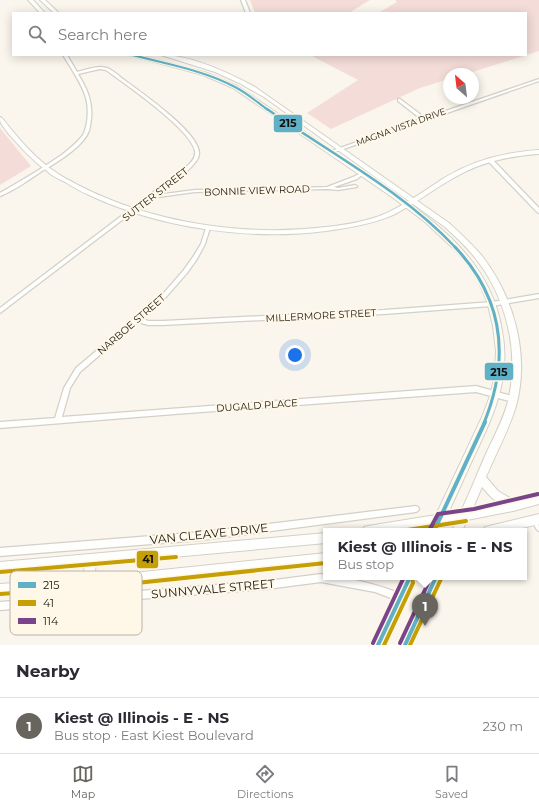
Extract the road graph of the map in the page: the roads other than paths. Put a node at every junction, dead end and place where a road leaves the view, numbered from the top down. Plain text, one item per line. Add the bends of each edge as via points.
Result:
1 (30, 0) edge
2 (42, 0) edge
3 (244, 0) edge
4 (42, 12) edge
5 (56, 12) edge
6 (248, 12) edge
7 (66, 56) edge
8 (136, 56) edge
9 (168, 56) edge
10 (75, 73) junction
11 (539, 80) edge
12 (399, 100) dead end
13 (0, 119) edge
14 (423, 119) junction
15 (340, 149) junction
16 (331, 152) junction
17 (539, 152) edge
18 (490, 160) junction
19 (45, 167) junction
20 (362, 174) junction
21 (354, 186) dead end
22 (328, 188) junction
23 (0, 196) edge
24 (150, 197) junction
25 (415, 201) junction
26 (407, 206) junction
27 (133, 211) junction
28 (539, 211) edge
29 (208, 228) junction
30 (539, 296) edge
31 (506, 302) junction
32 (492, 304) junction
33 (0, 311) edge
34 (137, 319) junction
35 (496, 394) junction
36 (513, 399) junction
37 (58, 420) junction
38 (0, 425) edge
39 (481, 477) junction
40 (539, 499) edge
41 (513, 506) junction
42 (416, 509) dead end
43 (465, 516) junction
44 (440, 519) junction
45 (538, 523) edge
46 (386, 528) edge
47 (436, 528) edge
48 (459, 528) edge
49 (507, 528) edge
50 (323, 538) edge
51 (0, 552) edge
52 (323, 558) edge
53 (91, 559) junction
54 (0, 567) edge
55 (90, 571) edge
56 (142, 577) edge
57 (323, 578) edge
58 (332, 580) edge
59 (407, 580) edge
60 (437, 580) edge
61 (10, 588) edge
62 (0, 589) edge
63 (142, 595) edge
64 (399, 597) junction
65 (10, 605) edge
66 (0, 606) edge
67 (378, 645) edge
68 (405, 645) edge

1 - 4 main road
2 - 5 main road
3 - 6 street
7 - 10 street
8 - 16 main road via 200,72 234,88
9 - 15 main road via 216,69 246,83
10 - 19 street via 89,104 85,134 73,147
10 - 24 street, SUTTER STREET via 107,69 180,126 195,145 197,157 194,162
11 - 14 street, MAGNA VISTA DRIVE
12 - 14 street
13 - 19 street via 22,146
14 - 15 street, MAGNA VISTA DRIVE
15 - 16 street, MAGNA VISTA DRIVE
15 - 25 main road
16 - 20 main road
17 - 18 street
18 - 25 street via 454,175
18 - 28 street
19 - 23 street
19 - 27 street via 73,185
20 - 22 street, BONNIE VIEW ROAD
20 - 26 main road
21 - 22 street
22 - 24 street, BONNIE VIEW ROAD via 194,192
24 - 27 street, SUTTER STREET
25 - 26 street
25 - 31 main road via 455,232 480,257
26 - 29 street via 363,222 315,230 276,232
26 - 32 main road via 433,226 465,258 481,278
27 - 29 street
27 - 33 street, SUTTER STREET
29 - 34 street, NARBOE STREET via 186,272 164,296
30 - 31 street, MILLERMORE STREET
31 - 32 street, MILLERMORE STREET
31 - 36 main road via 515,345 516,378
32 - 34 street, MILLERMORE STREET via 163,323 148,323
32 - 35 main road via 500,350
34 - 37 street, NARBOE STREET via 78,370 69,383
35 - 36 street, DUGALD PLACE
35 - 37 street, DUGALD PLACE via 476,389
35 - 44 main road
36 - 39 main road via 510,412
37 - 38 street, DUGALD PLACE
39 - 41 main road via 497,498
39 - 43 main road
40 - 41 main road
41 - 43 main road
42 - 51 street, VAN CLEAVE DRIVE via 202,536
43 - 44 main road
43 - 48 main road
44 - 46 main road
44 - 47 main road
45 - 49 main road
50 - 53 main road
52 - 56 main road
53 - 54 main road
53 - 55 main road
57 - 63 street, SUNNYVALE STREET
58 - 64 street, SUNNYVALE STREET via 374,588
59 - 64 main road
60 - 68 main road
61 - 62 main road
64 - 67 main road
65 - 66 street, SUNNYVALE STREET

